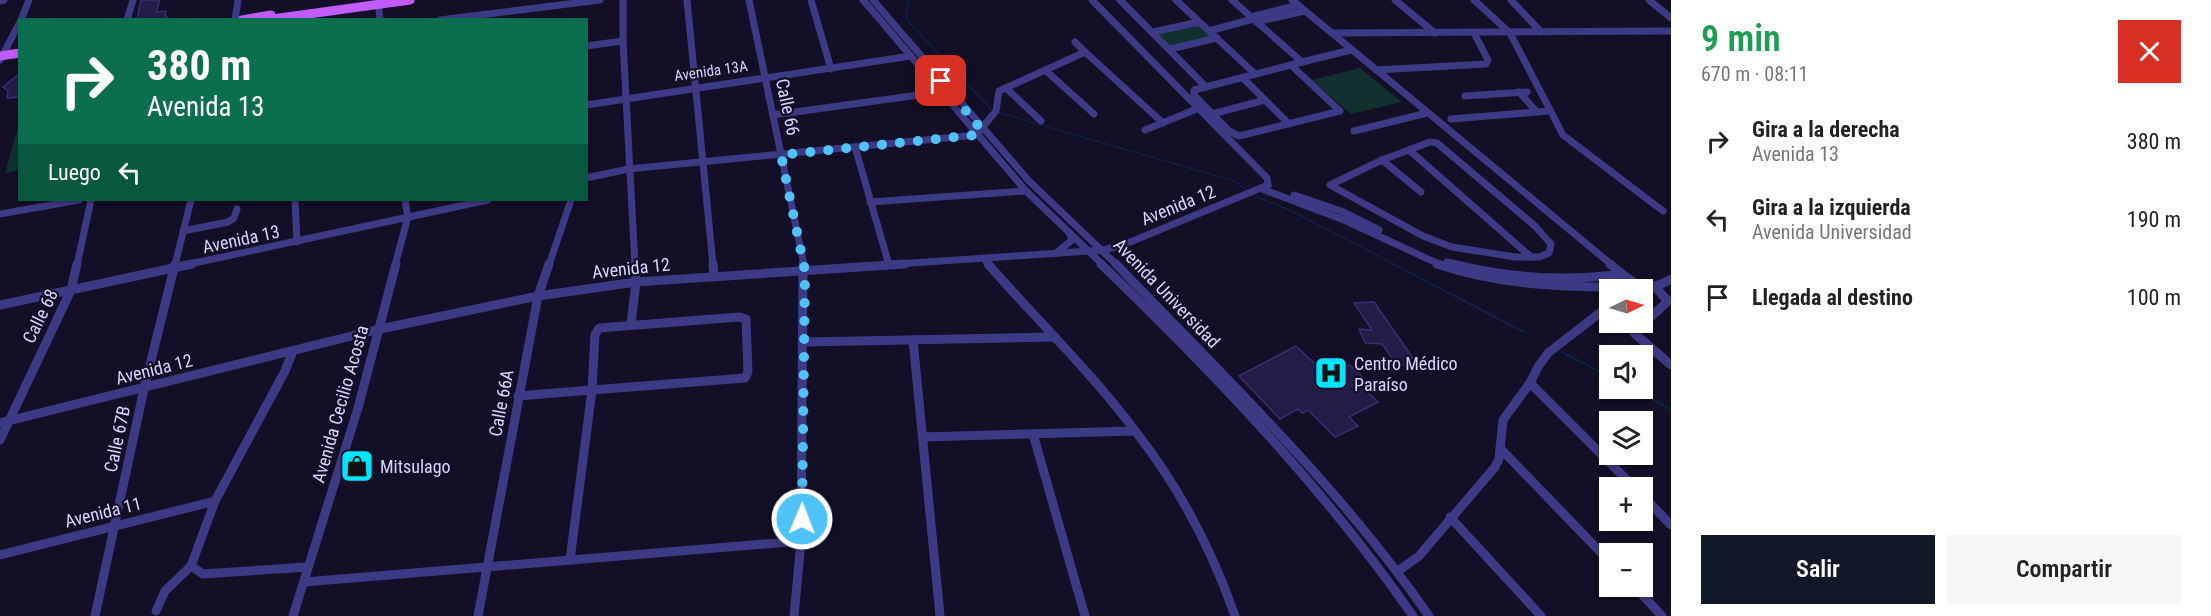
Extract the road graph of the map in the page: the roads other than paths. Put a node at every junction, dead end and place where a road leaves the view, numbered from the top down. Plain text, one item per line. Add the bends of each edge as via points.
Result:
1 (29, 0) edge
2 (133, 0) edge
3 (238, 0) edge
4 (410, 0) edge
5 (600, 0) edge
6 (623, 0) edge
7 (687, 0) edge
8 (749, 0) edge
9 (811, 0) edge
10 (863, 0) edge
11 (873, 0) edge
12 (1092, 0) edge
13 (1120, 0) edge
14 (1176, 0) edge
15 (1232, 0) edge
16 (1395, 0) edge
17 (1474, 0) edge
18 (1511, 0) edge
19 (1649, 0) edge
20 (379, 1) edge
21 (1295, 2) edge
22 (1305, 11) junction
23 (303, 17) edge
24 (21, 18) edge
25 (127, 18) edge
26 (235, 18) edge
27 (256, 18) edge
28 (380, 18) edge
29 (456, 18) edge
30 (1671, 18) edge
31 (1254, 19) junction
32 (1199, 22) junction
33 (18, 25) edge
34 (1209, 31) junction
35 (1671, 31) edge
36 (1153, 32) junction
37 (1541, 32) junction
38 (1332, 33) junction
39 (1435, 33) junction
40 (1474, 33) junction
41 (1510, 33) junction
42 (1217, 38) junction
43 (623, 41) junction
44 (1075, 42) dead end
45 (588, 46) edge
46 (1170, 49) junction
47 (18, 50) edge
48 (1351, 50) junction
49 (1085, 52) junction
50 (18, 53) edge
51 (2, 55) edge
52 (910, 56) junction
53 (1302, 62) junction
54 (1293, 66) junction
55 (831, 69) junction
56 (1376, 69) junction
57 (1045, 70) junction
58 (1255, 74) junction
59 (765, 77) junction
60 (1243, 78) junction
61 (695, 87) junction
62 (1206, 87) junction
63 (1006, 88) junction
64 (941, 92) junction
65 (1519, 92) junction
66 (1527, 92) dead end
67 (1465, 96) dead end
68 (628, 97) junction
69 (1265, 100) junction
70 (588, 105) edge
71 (1199, 108) junction
72 (1549, 111) junction
73 (1537, 112) junction
74 (1427, 113) junction
75 (1094, 114) dead end
76 (1212, 114) junction
77 (772, 115) junction
78 (1451, 119) dead end
79 (1041, 121) dead end
80 (1163, 123) junction
81 (1289, 124) junction
82 (1145, 130) dead end
83 (1354, 130) dead end
84 (979, 132) junction
85 (855, 147) junction
86 (1408, 150) junction
87 (781, 155) junction
88 (1382, 160) junction
89 (702, 161) junction
90 (628, 169) junction
91 (588, 178) edge
92 (1265, 187) junction
93 (1026, 191) junction
94 (1421, 192) dead end
95 (1340, 193) junction
96 (73, 201) edge
97 (91, 201) edge
98 (191, 201) edge
99 (295, 201) edge
100 (405, 201) edge
101 (483, 201) edge
102 (571, 201) edge
103 (870, 202) junction
104 (1327, 206) junction
105 (237, 209) dead end
106 (1663, 211) dead end
107 (0, 214) edge
108 (408, 217) junction
109 (183, 231) junction
110 (1069, 231) junction
111 (297, 242) junction
112 (1103, 250) junction
113 (1090, 251) junction
114 (1054, 254) junction
115 (1515, 257) junction
116 (1531, 258) junction
117 (985, 260) junction
118 (889, 265) junction
119 (173, 269) junction
120 (805, 271) junction
121 (1622, 274) junction
122 (1522, 276) junction
123 (714, 277) junction
124 (1626, 279) edge
125 (1671, 279) edge
126 (636, 282) junction
127 (1599, 287) edge
128 (1656, 288) joint
129 (71, 290) junction
130 (538, 296) junction
131 (0, 305) edge
132 (1668, 308) edge
133 (1599, 314) edge
134 (631, 324) junction
135 (380, 329) junction
136 (1055, 337) junction
137 (913, 340) junction
138 (805, 342) junction
139 (294, 351) junction
140 (1671, 364) edge
141 (1530, 383) junction
142 (144, 388) junction
143 (592, 391) junction
144 (518, 396) junction
145 (4, 422) edge
146 (1135, 431) junction
147 (1033, 434) junction
148 (923, 437) junction
149 (0, 440) edge
150 (1500, 448) junction
151 (1624, 477) edge
152 (215, 501) junction
153 (1653, 506) edge
154 (1450, 517) junction
155 (1671, 525) edge
156 (115, 526) junction
157 (801, 541) junction
158 (1599, 551) edge
159 (0, 555) edge
160 (570, 560) junction
161 (191, 566) junction
162 (307, 567) junction
163 (488, 567) junction
164 (1398, 571) junction
165 (304, 582) junction
166 (1644, 597) edge
167 (156, 611) dead end
168 (94, 616) edge
169 (293, 616) edge
170 (478, 616) edge
171 (794, 616) edge
172 (940, 616) edge
173 (1085, 616) edge
174 (1235, 616) edge
175 (1413, 616) edge
176 (1429, 616) edge
177 (1541, 616) edge
178 (1662, 616) edge

1 - 24 street
2 - 25 street
3 - 26 street
4 - 20 main road
5 - 29 street
6 - 43 street
7 - 61 street
8 - 59 street, Calle 66
9 - 55 street
10 - 52 street, Avenida Universidad
11 - 84 street, Avenida Universidad
12 - 71 street
13 - 36 street
14 - 32 street
15 - 31 street
16 - 39 street
17 - 41 street
18 - 37 street
19 - 30 street
20 - 23 main road
20 - 27 main road
20 - 28 street
21 - 22 street
21 - 31 street
22 - 31 street
22 - 38 street
31 - 34 street
31 - 53 street
32 - 34 street
32 - 36 street
33 - 51 street
34 - 42 street
35 - 37 street
36 - 46 street
37 - 41 street
38 - 39 street
38 - 48 street
39 - 40 street
40 - 41 street
40 - 56 street via 1488,60 1486,64
41 - 72 street
42 - 46 street
42 - 58 street
43 - 45 street
43 - 68 street
44 - 49 street
46 - 62 street
47 - 51 main road
48 - 53 street
48 - 56 street
49 - 57 street
49 - 80 street
50 - 51 main road
52 - 55 street, Avenida 13A
52 - 64 street, Avenida Universidad
53 - 54 street
54 - 58 street
54 - 81 street via 1341,110
55 - 59 street, Avenida 13A
56 - 74 street
57 - 63 street
57 - 75 street
58 - 60 street
59 - 61 street, Avenida 13A
59 - 77 street, Calle 66
60 - 62 street
60 - 69 street
61 - 68 street, Avenida 13A
61 - 89 street
62 - 76 street via 1192,92
63 - 79 street
63 - 84 street via 997,94 999,107
64 - 77 street
64 - 84 street, Avenida Universidad
65 - 66 street
65 - 67 street
65 - 73 street
68 - 70 street, Avenida 13A
68 - 90 street
69 - 76 street
69 - 81 street
71 - 80 street
71 - 92 street via 1267,178
72 - 73 street
72 - 106 street via 1568,140
73 - 78 street
74 - 83 street
74 - 121 street
76 - 81 street via 1233,135 1239,136
77 - 87 street, Calle 66
80 - 82 street
84 - 85 street
84 - 93 street, Avenida Universidad
84 - 112 street, Avenida Universidad via 1044,198
85 - 87 street
85 - 103 street
86 - 88 street
86 - 116 street
86 - 116 street via 1437,143 1536,226 1552,249 1545,256
87 - 89 street
87 - 120 street, Calle 66
88 - 94 street
88 - 95 street via 1329,184
89 - 90 street
89 - 123 street
90 - 91 street
90 - 126 street
92 - 104 street
92 - 112 street, Avenida 12
92 - 127 street via 1466,273 1543,286
93 - 103 street
93 - 110 street, Avenida Universidad
95 - 104 street
95 - 115 street via 1437,242 1466,251
96 - 107 street
97 - 129 street, Calle 68
98 - 109 street, Calle 67B
99 - 111 street
100 - 108 street, Avenida Cecilio Acosta
101 - 108 street, Avenida 13
102 - 130 street, Calle 66A
103 - 118 street
104 - 122 street via 1439,260
105 - 109 street via 228,222
108 - 111 street, Avenida 13
108 - 135 street, Avenida Cecilio Acosta
109 - 119 street, Calle 67B
110 - 113 street, Avenida Universidad
110 - 114 street via 1072,240
111 - 119 street, Avenida 13
112 - 113 street, Avenida 12
112 - 164 street, Avenida Universidad via 1347,508
113 - 114 street, Avenida 12
113 - 175 street, Avenida Universidad via 1317,490
114 - 117 street, Avenida 12
115 - 116 street
115 - 122 street
117 - 118 street, Avenida 12
117 - 136 street
118 - 120 street, Avenida 12
119 - 129 street, Avenida 13
119 - 142 street, Calle 67B
120 - 123 street, Avenida 12
120 - 138 street, Calle 66
121 - 122 street via 1583,279
121 - 124 street
123 - 126 street, Avenida 12
125 - 128 street
126 - 130 street, Avenida 12
126 - 134 street
128 - 132 street via 1667,298
129 - 131 street, Avenida 13
129 - 145 street, Calle 68
130 - 135 street, Avenida 12
130 - 144 street, Calle 66A
132 - 140 street via 1634,333
133 - 141 street via 1548,353
134 - 143 street via 599,328 595,335
134 - 143 street via 739,316 746,319 748,372 745,378
135 - 139 street, Avenida 12
135 - 162 street, Avenida Cecilio Acosta
136 - 137 street
136 - 146 street
137 - 138 street
137 - 148 street
138 - 157 street, Calle 66
139 - 142 street, Avenida 12
139 - 152 street
141 - 150 street via 1503,420
141 - 151 street
142 - 145 street, Avenida 12
142 - 156 street, Calle 67B
143 - 144 street
143 - 160 street
144 - 163 street, Calle 66A
145 - 149 street, Calle 68
146 - 147 street
146 - 174 street via 1201,538
147 - 148 street
147 - 173 street
148 - 172 street
150 - 154 street via 1495,467
150 - 158 street
152 - 156 street, Avenida 11
152 - 161 street
153 - 155 street
154 - 164 street via 1419,556
154 - 177 street
156 - 159 street, Avenida 11
156 - 168 street, Calle 67B
157 - 160 street
157 - 171 street, Calle 66
160 - 163 street
161 - 162 street via 203,574
161 - 167 street via 165,591
162 - 165 street, Avenida Cecilio Acosta
163 - 165 street
163 - 170 street, Calle 66A
164 - 176 street, Avenida Universidad
165 - 169 street, Avenida Cecilio Acosta
166 - 178 street

